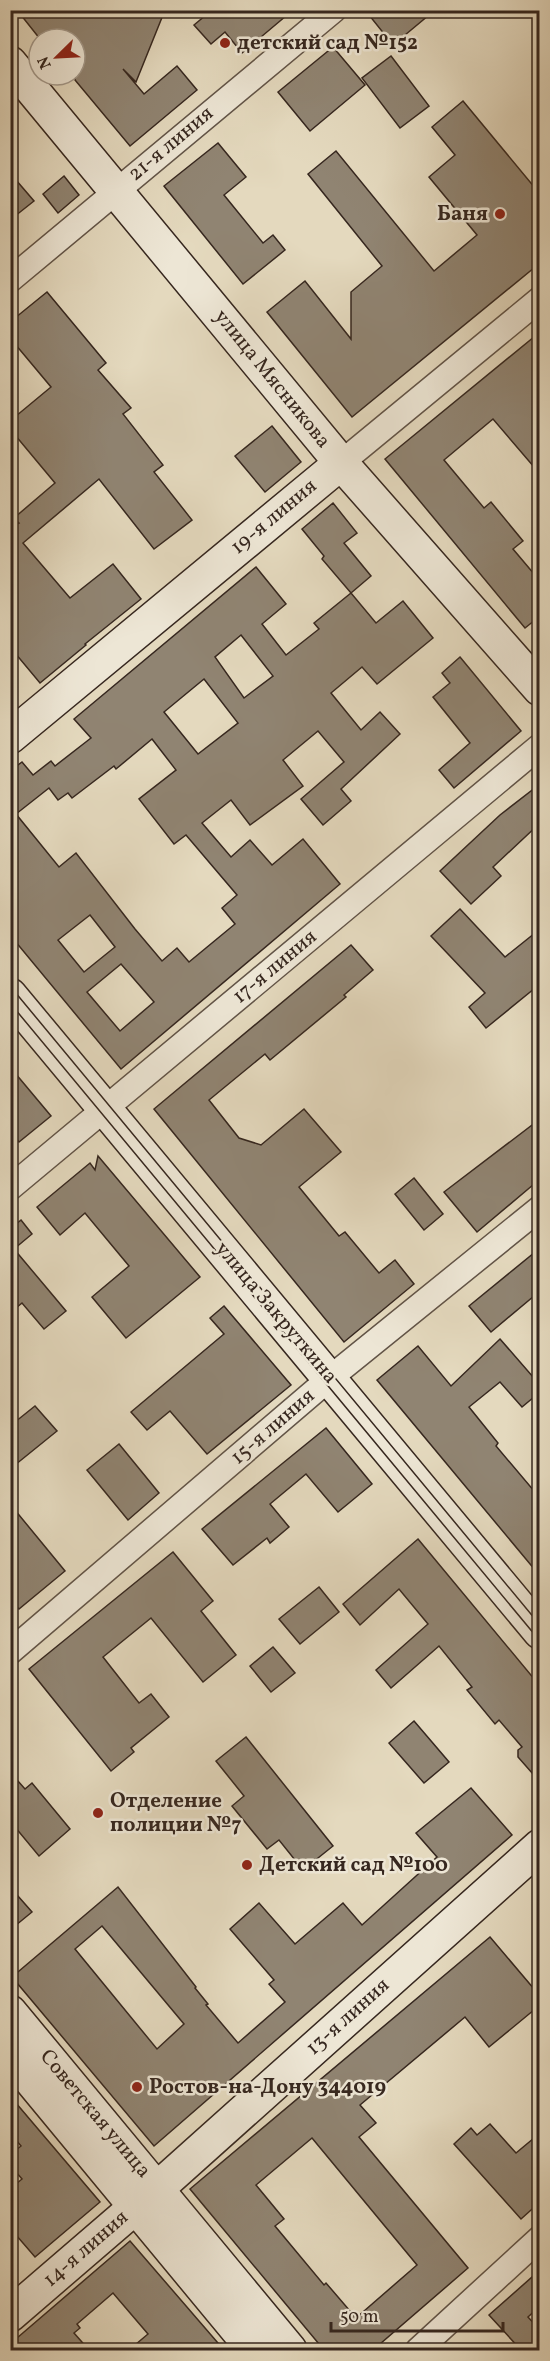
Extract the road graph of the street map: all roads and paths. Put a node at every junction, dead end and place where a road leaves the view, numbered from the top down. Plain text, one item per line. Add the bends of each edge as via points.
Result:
1 (334, 10) edge
2 (10, 63) edge
3 (116, 190) junction
4 (10, 280) edge
5 (540, 298) edge
6 (341, 463) junction
7 (540, 689) edge
8 (10, 737) edge
9 (540, 747) edge
10 (10, 994) edge
11 (106, 1108) junction
12 (10, 1188) edge
13 (540, 1208) edge
14 (330, 1378) junction
15 (540, 1632) edge
16 (10, 1652) edge
17 (540, 1845) edge
18 (10, 2012) edge
19 (10, 2055) edge
20 (146, 2198) junction
21 (540, 2238) edge
22 (10, 2315) edge
23 (254, 2350) edge
24 (290, 2350) edge
25 (418, 2350) edge

1 - 3 street, 21-я линия
2 - 3 street, улица Мясникова
3 - 4 street, 21-я линия
3 - 6 street, улица Мясникова
5 - 6 street, 19-я линия
6 - 7 street, улица Мясникова
6 - 8 street, 19-я линия
9 - 11 street, 17-я линия
10 - 11 street, улица Закруткина
11 - 12 street, 17-я линия
11 - 14 street, улица Закруткина
13 - 14 street, 15-я линия
14 - 15 street, улица Закруткина
14 - 16 street, 15-я линия
17 - 20 street, 13-я линия
18 - 20 street, Советская улица
19 - 20 street, Советская улица
20 - 22 street, 14-я линия
20 - 23 street, Советская улица
20 - 24 street, Советская улица
21 - 25 street

